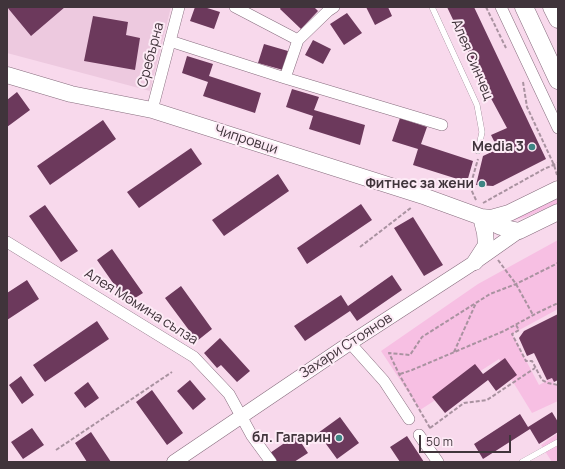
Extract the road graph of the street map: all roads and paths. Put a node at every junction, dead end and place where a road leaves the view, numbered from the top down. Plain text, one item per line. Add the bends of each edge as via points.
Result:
1 (179, 7) edge
2 (235, 7) edge
3 (334, 7) edge
4 (432, 7) edge
5 (486, 7) edge
6 (501, 7) edge
7 (524, 7) edge
8 (552, 7) edge
9 (558, 19) edge
10 (298, 40) junction
11 (170, 41) junction
12 (509, 54) dead end
13 (7, 75) edge
14 (285, 78) junction
15 (522, 80) dead end
16 (558, 80) edge
17 (152, 110) junction
18 (442, 125) dead end
19 (558, 128) edge
20 (478, 151) joint
21 (558, 163) edge
22 (554, 165) junction
23 (558, 180) edge
24 (558, 189) edge
25 (426, 197) junction
26 (558, 212) edge
27 (478, 213) junction
28 (519, 231) junction
29 (7, 242) edge
30 (360, 247) dead end
31 (492, 251) junction
32 (475, 262) junction
33 (558, 263) edge
34 (516, 284) junction
35 (476, 303) junction
36 (558, 303) edge
37 (533, 315) junction
38 (516, 325) junction
39 (350, 343) junction
40 (454, 353) junction
41 (535, 368) junction
42 (172, 372) dead end
43 (400, 374) junction
44 (558, 385) edge
45 (241, 416) junction
46 (409, 419) dead end
47 (430, 428) junction
48 (419, 435) joint
49 (558, 442) edge
50 (56, 450) dead end
51 (174, 462) edge
52 (271, 462) edge
53 (438, 462) edge
54 (522, 462) edge

1 - 11 street, Сребърна
2 - 10 street
3 - 10 street
4 - 20 lane, Алея Синчец via 477,105 482,132
5 - 12 path
6 - 19 street
7 - 16 main road
8 - 9 main road
10 - 14 street
11 - 14 street
11 - 17 street, Сребърна
13 - 17 main road, Чипровци via 71,94
14 - 18 street
15 - 22 path via 527,107
17 - 25 main road, Чипровци
20 - 27 path via 470,187
21 - 22 path
22 - 23 path
22 - 27 path via 487,200
24 - 27 main road via 509,213 491,218
25 - 27 main road, Чипровци
25 - 30 path
26 - 28 main road
27 - 28 main road, Чипровци via 501,227
27 - 32 main road via 486,233 486,245
28 - 31 street, Захари Стоянов
29 - 45 street, Алея Момина сълза via 194,357 229,394
31 - 32 street, Захари Стоянов
31 - 34 path
32 - 39 street, Захари Стоянов
33 - 34 path
34 - 35 path via 490,294
34 - 37 path
35 - 40 path
35 - 43 path via 422,337 410,355 389,353
36 - 37 path
37 - 38 path
38 - 40 path
38 - 41 path via 519,330 512,334 526,361 532,361
39 - 45 street, Захари Стоянов
39 - 46 street via 384,381
40 - 43 path
41 - 44 path via 542,380
41 - 47 path via 487,400 464,403
42 - 50 path
43 - 47 path
45 - 51 street, Захари Стоянов
45 - 52 street, Алея Момина сълза
47 - 48 path
48 - 53 street
49 - 54 lane

